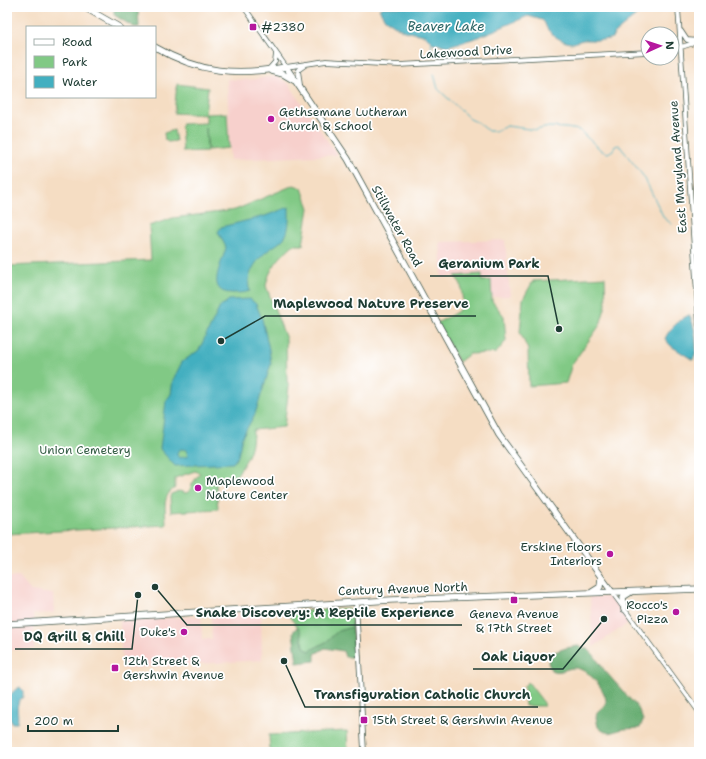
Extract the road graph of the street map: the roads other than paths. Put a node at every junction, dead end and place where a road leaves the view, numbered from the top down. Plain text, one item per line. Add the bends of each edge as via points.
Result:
1 (84, 7) edge
2 (244, 7) edge
3 (678, 7) edge
4 (679, 25) junction
5 (118, 26) edge
6 (699, 42) edge
7 (156, 48) edge
8 (681, 48) junction
9 (275, 51) junction
10 (640, 52) edge
11 (310, 62) junction
12 (286, 67) junction
13 (268, 70) junction
14 (297, 83) junction
15 (301, 90) junction
16 (699, 325) edge
17 (601, 577) junction
18 (699, 588) edge
19 (633, 591) junction
20 (612, 592) junction
21 (589, 593) junction
22 (356, 602) junction
23 (624, 609) junction
24 (7, 624) edge
25 (699, 712) edge
26 (364, 752) edge

1 - 5 main road
2 - 9 street
3 - 4 street, East Maryland Avenue
4 - 6 street via 686,40
4 - 8 street, East Maryland Avenue
6 - 8 street
7 - 13 main road via 178,59 208,69 236,72
8 - 16 street, East Maryland Avenue
9 - 12 street
9 - 13 street via 275,62
10 - 11 street, Lakewood Drive via 399,65 342,61
11 - 12 street, Lakewood Drive
11 - 15 street via 298,70
12 - 13 main road
12 - 14 main road, Stillwater Road
13 - 14 main road via 283,74
14 - 15 main road, Stillwater Road
15 - 17 main road, Stillwater Road via 348,159 499,435
17 - 20 main road, Stillwater Road
17 - 21 main road via 600,587
18 - 19 main road, Century Avenue North
19 - 20 main road, Century Avenue North
19 - 23 main road via 624,597
20 - 21 main road, Century Avenue North
20 - 23 street
21 - 22 main road, Century Avenue North
22 - 24 main road, Century Avenue North
22 - 26 street
23 - 25 street

